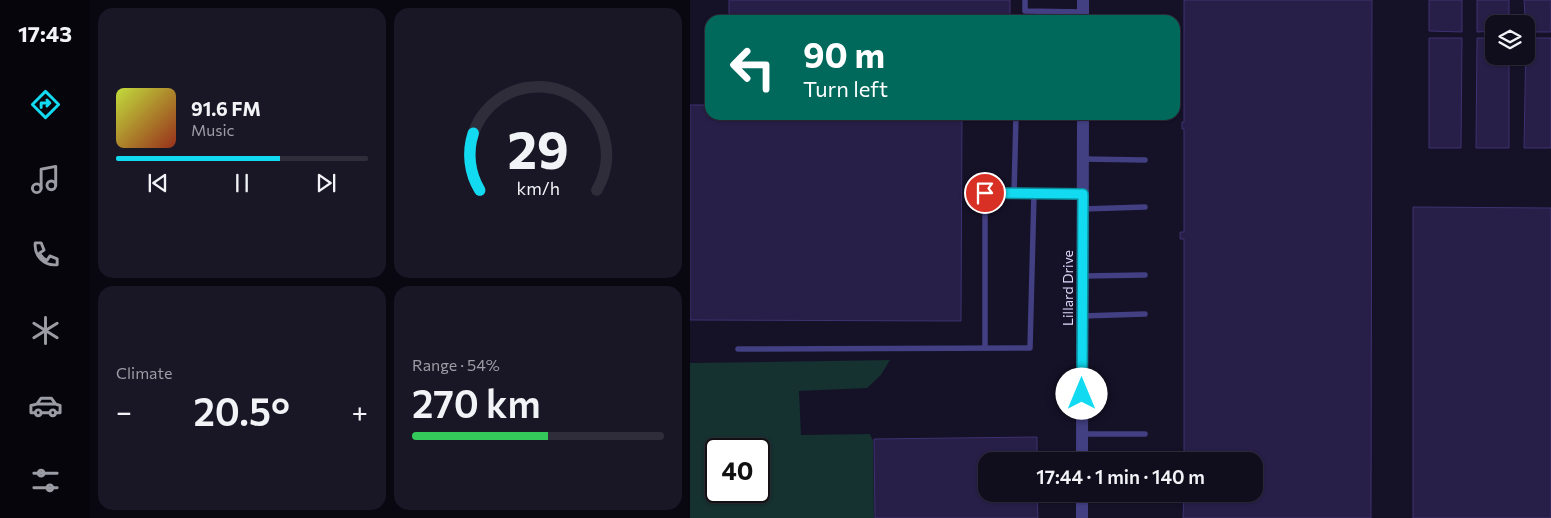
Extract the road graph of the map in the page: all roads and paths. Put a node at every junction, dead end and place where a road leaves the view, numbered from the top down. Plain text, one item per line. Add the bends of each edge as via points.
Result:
1 (1025, 0) edge
2 (1083, 11) edge
3 (1016, 120) edge
4 (1083, 120) edge
5 (1083, 159) junction
6 (1145, 160) dead end
7 (1014, 194) junction
8 (1034, 194) junction
9 (1083, 194) junction
10 (1145, 207) dead end
11 (1083, 209) junction
12 (1145, 275) dead end
13 (1082, 276) junction
14 (1145, 314) dead end
15 (1082, 316) junction
16 (985, 348) junction
17 (738, 349) dead end
18 (1082, 434) junction
19 (1145, 434) dead end
20 (1082, 452) edge
21 (1082, 502) edge
22 (1082, 518) edge

1 - 2 lane via 1025,11
3 - 7 lane
4 - 5 street, Lillard Drive
5 - 6 lane
5 - 9 street, Lillard Drive
7 - 8 lane
7 - 16 lane via 985,193
8 - 9 lane
8 - 16 lane via 1030,348
9 - 11 street, Lillard Drive
10 - 11 lane
11 - 13 street, Lillard Drive
12 - 13 lane
13 - 15 street, Lillard Drive
14 - 15 lane
15 - 18 street, Lillard Drive
16 - 17 lane
18 - 19 lane
18 - 20 street, Lillard Drive
21 - 22 street

